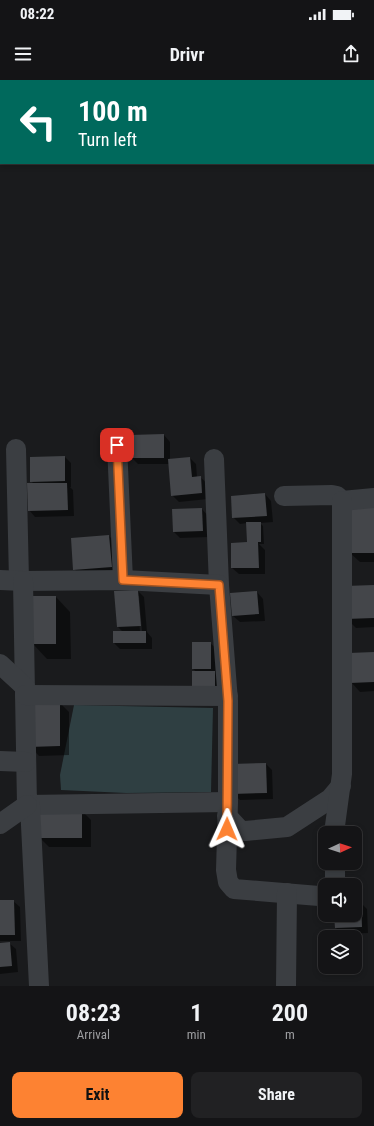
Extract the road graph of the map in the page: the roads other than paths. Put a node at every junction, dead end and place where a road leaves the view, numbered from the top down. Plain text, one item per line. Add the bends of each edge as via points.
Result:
1 (117, 445) dead end
2 (16, 450) dead end
3 (214, 458) dead end
4 (284, 496) dead end
5 (374, 498) edge
6 (342, 501) junction
7 (14, 580) edge
8 (123, 580) junction
9 (219, 585) junction
10 (0, 664) edge
11 (25, 691) junction
12 (228, 696) junction
13 (0, 761) edge
14 (26, 762) junction
15 (341, 786) junction
16 (28, 805) junction
17 (228, 809) junction
18 (0, 824) edge
19 (335, 826) edge
20 (287, 893) junction
21 (318, 896) edge
22 (39, 986) edge
23 (286, 986) edge

1 - 8 street
2 - 7 street
3 - 9 street
4 - 6 street via 332,495
5 - 6 street
6 - 15 street
7 - 8 street
7 - 11 street
8 - 9 street
9 - 12 street
10 - 11 street
11 - 12 street
11 - 14 street
12 - 17 street
13 - 14 street
14 - 16 street
15 - 17 street via 330,799 287,827 240,830
15 - 19 street
16 - 17 street
16 - 18 street
16 - 22 street
17 - 20 street via 228,882 234,889
20 - 21 street
20 - 23 street

